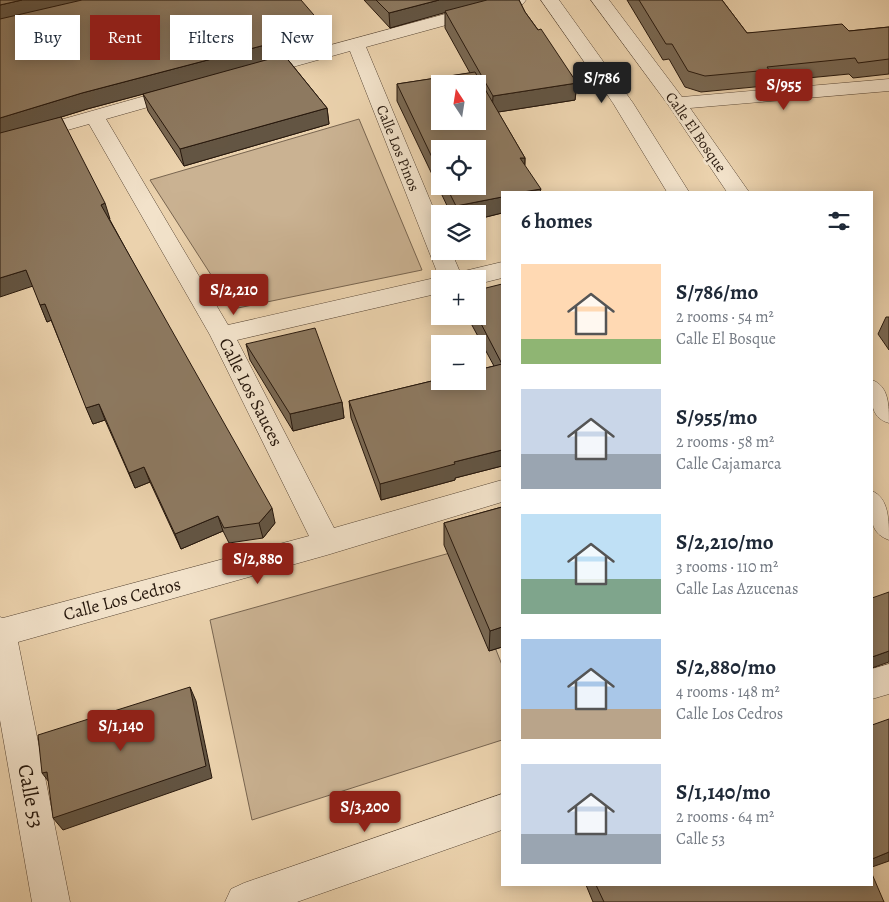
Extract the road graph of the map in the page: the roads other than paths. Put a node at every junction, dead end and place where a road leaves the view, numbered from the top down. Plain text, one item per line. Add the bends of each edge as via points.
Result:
1 (517, 0) edge
2 (550, 0) edge
3 (600, 0) edge
4 (356, 44) junction
5 (234, 77) edge
6 (889, 85) edge
7 (197, 87) edge
8 (677, 104) junction
9 (94, 115) junction
10 (0, 143) edge
11 (677, 191) edge
12 (737, 191) edge
13 (447, 270) edge
14 (501, 270) edge
15 (486, 274) edge
16 (431, 286) edge
17 (222, 335) junction
18 (873, 389) edge
19 (889, 412) edge
20 (501, 491) edge
21 (873, 504) edge
22 (889, 528) edge
23 (327, 543) junction
24 (0, 632) edge
25 (889, 678) edge
26 (873, 684) edge
27 (501, 812) edge
28 (51, 902) edge
29 (244, 902) edge

1 - 4 street
2 - 11 street via 623,103
3 - 8 street, Calle El Bosque
4 - 5 street
4 - 13 street, Calle Los Pinos
6 - 8 street
7 - 9 street
8 - 12 street, Calle El Bosque
9 - 10 street
9 - 17 street, Calle Los Sauces
14 - 15 street
16 - 17 street
17 - 23 street, Calle Los Sauces
18 - 19 street
20 - 23 street, Calle Los Cedros
21 - 22 street
23 - 24 street, Calle Los Cedros
24 - 28 street, Calle 53
25 - 26 street
27 - 29 street

